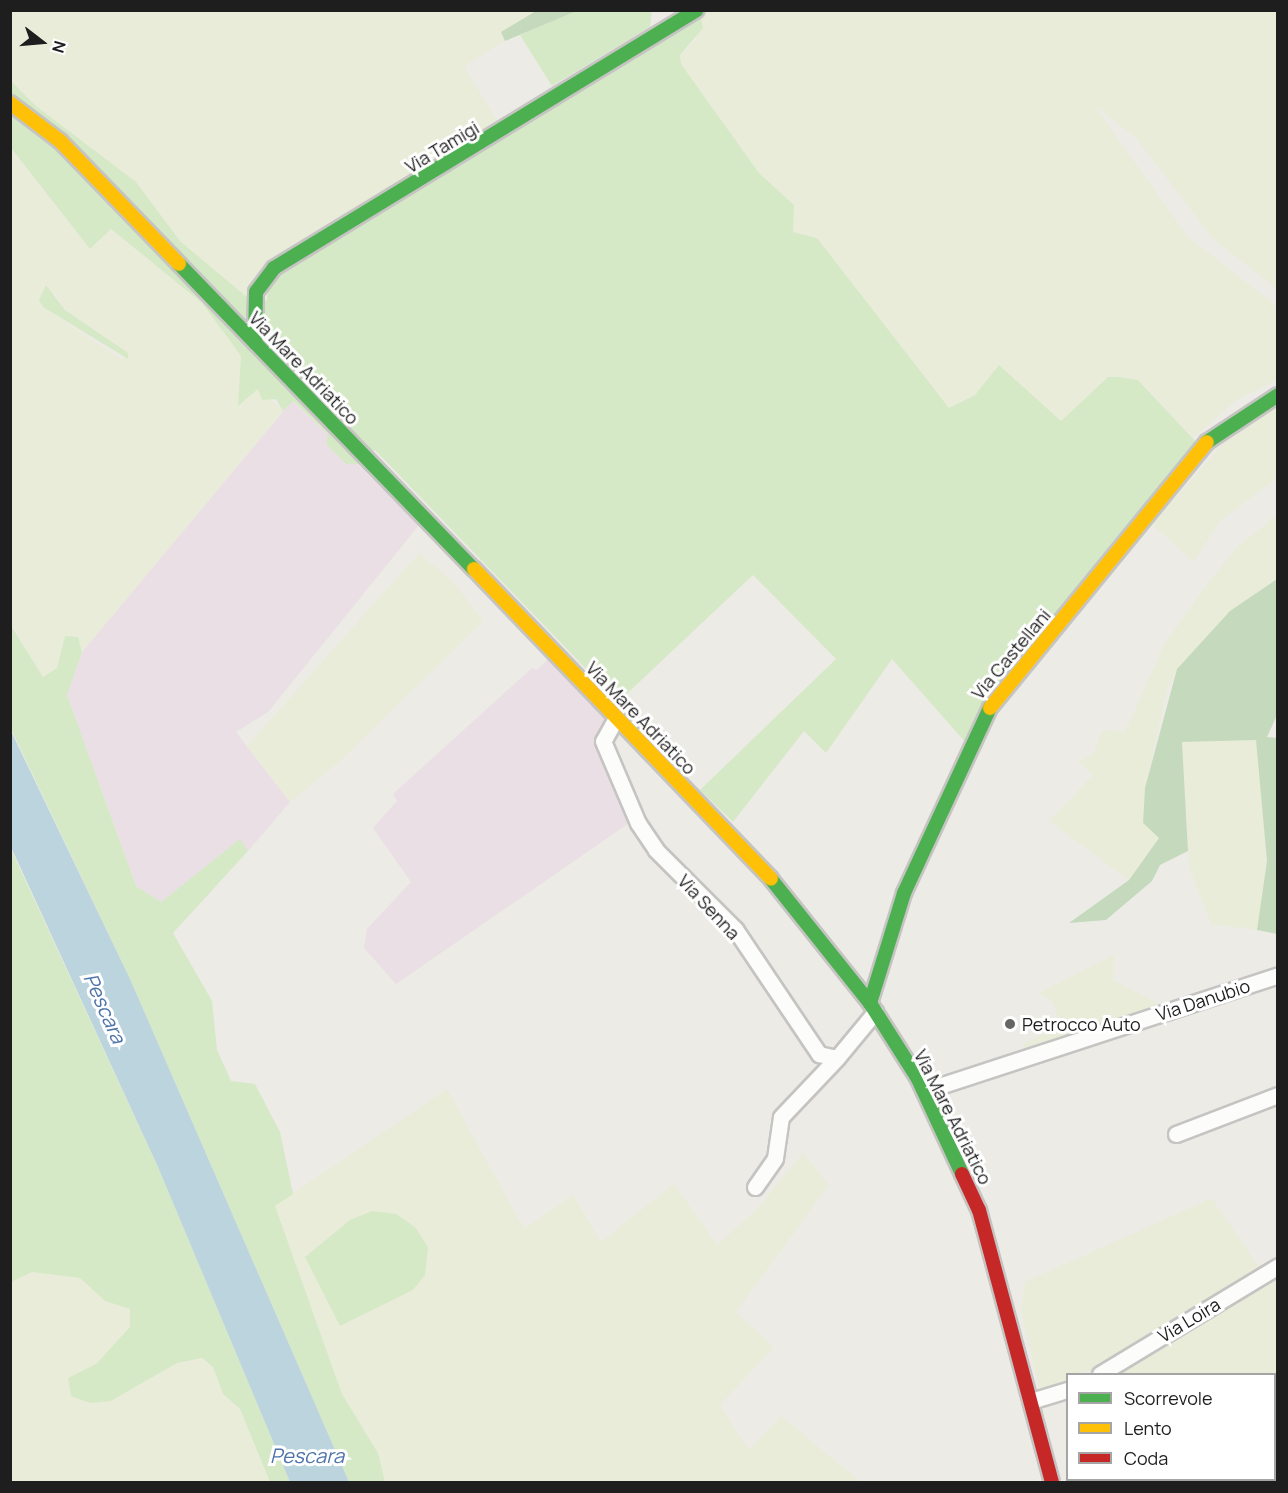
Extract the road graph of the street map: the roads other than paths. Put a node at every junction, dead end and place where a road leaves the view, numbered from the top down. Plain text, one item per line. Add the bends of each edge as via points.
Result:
1 (696, 10) edge
2 (10, 103) edge
3 (255, 343) junction
4 (1278, 395) edge
5 (616, 718) junction
6 (1278, 975) edge
7 (873, 1007) junction
8 (837, 1058) junction
9 (924, 1090) junction
10 (1278, 1095) edge
11 (1176, 1134) dead end
12 (755, 1187) dead end
13 (1278, 1266) edge
14 (1102, 1373) edge
15 (1066, 1391) edge
16 (1031, 1401) junction
17 (1052, 1482) edge

1 - 3 main road, Via Tamigi via 274,268 256,292
2 - 3 main road, Via Mare Adriatico via 60,141
3 - 5 main road, Via Mare Adriatico
4 - 7 main road, Via Castellani via 1201,446 984,715 904,893
5 - 7 main road, Via Mare Adriatico via 760,865
5 - 8 street, Via Senna via 603,741 638,823 656,850 735,929 819,1053
6 - 9 street, Via Danubio
7 - 8 street
7 - 9 main road, Via Mare Adriatico
8 - 12 street via 781,1117 775,1158
9 - 16 main road, Via Mare Adriatico via 979,1210
10 - 11 street
13 - 14 street, Via Loira
15 - 16 street
16 - 17 main road, Via Mare Adriatico

